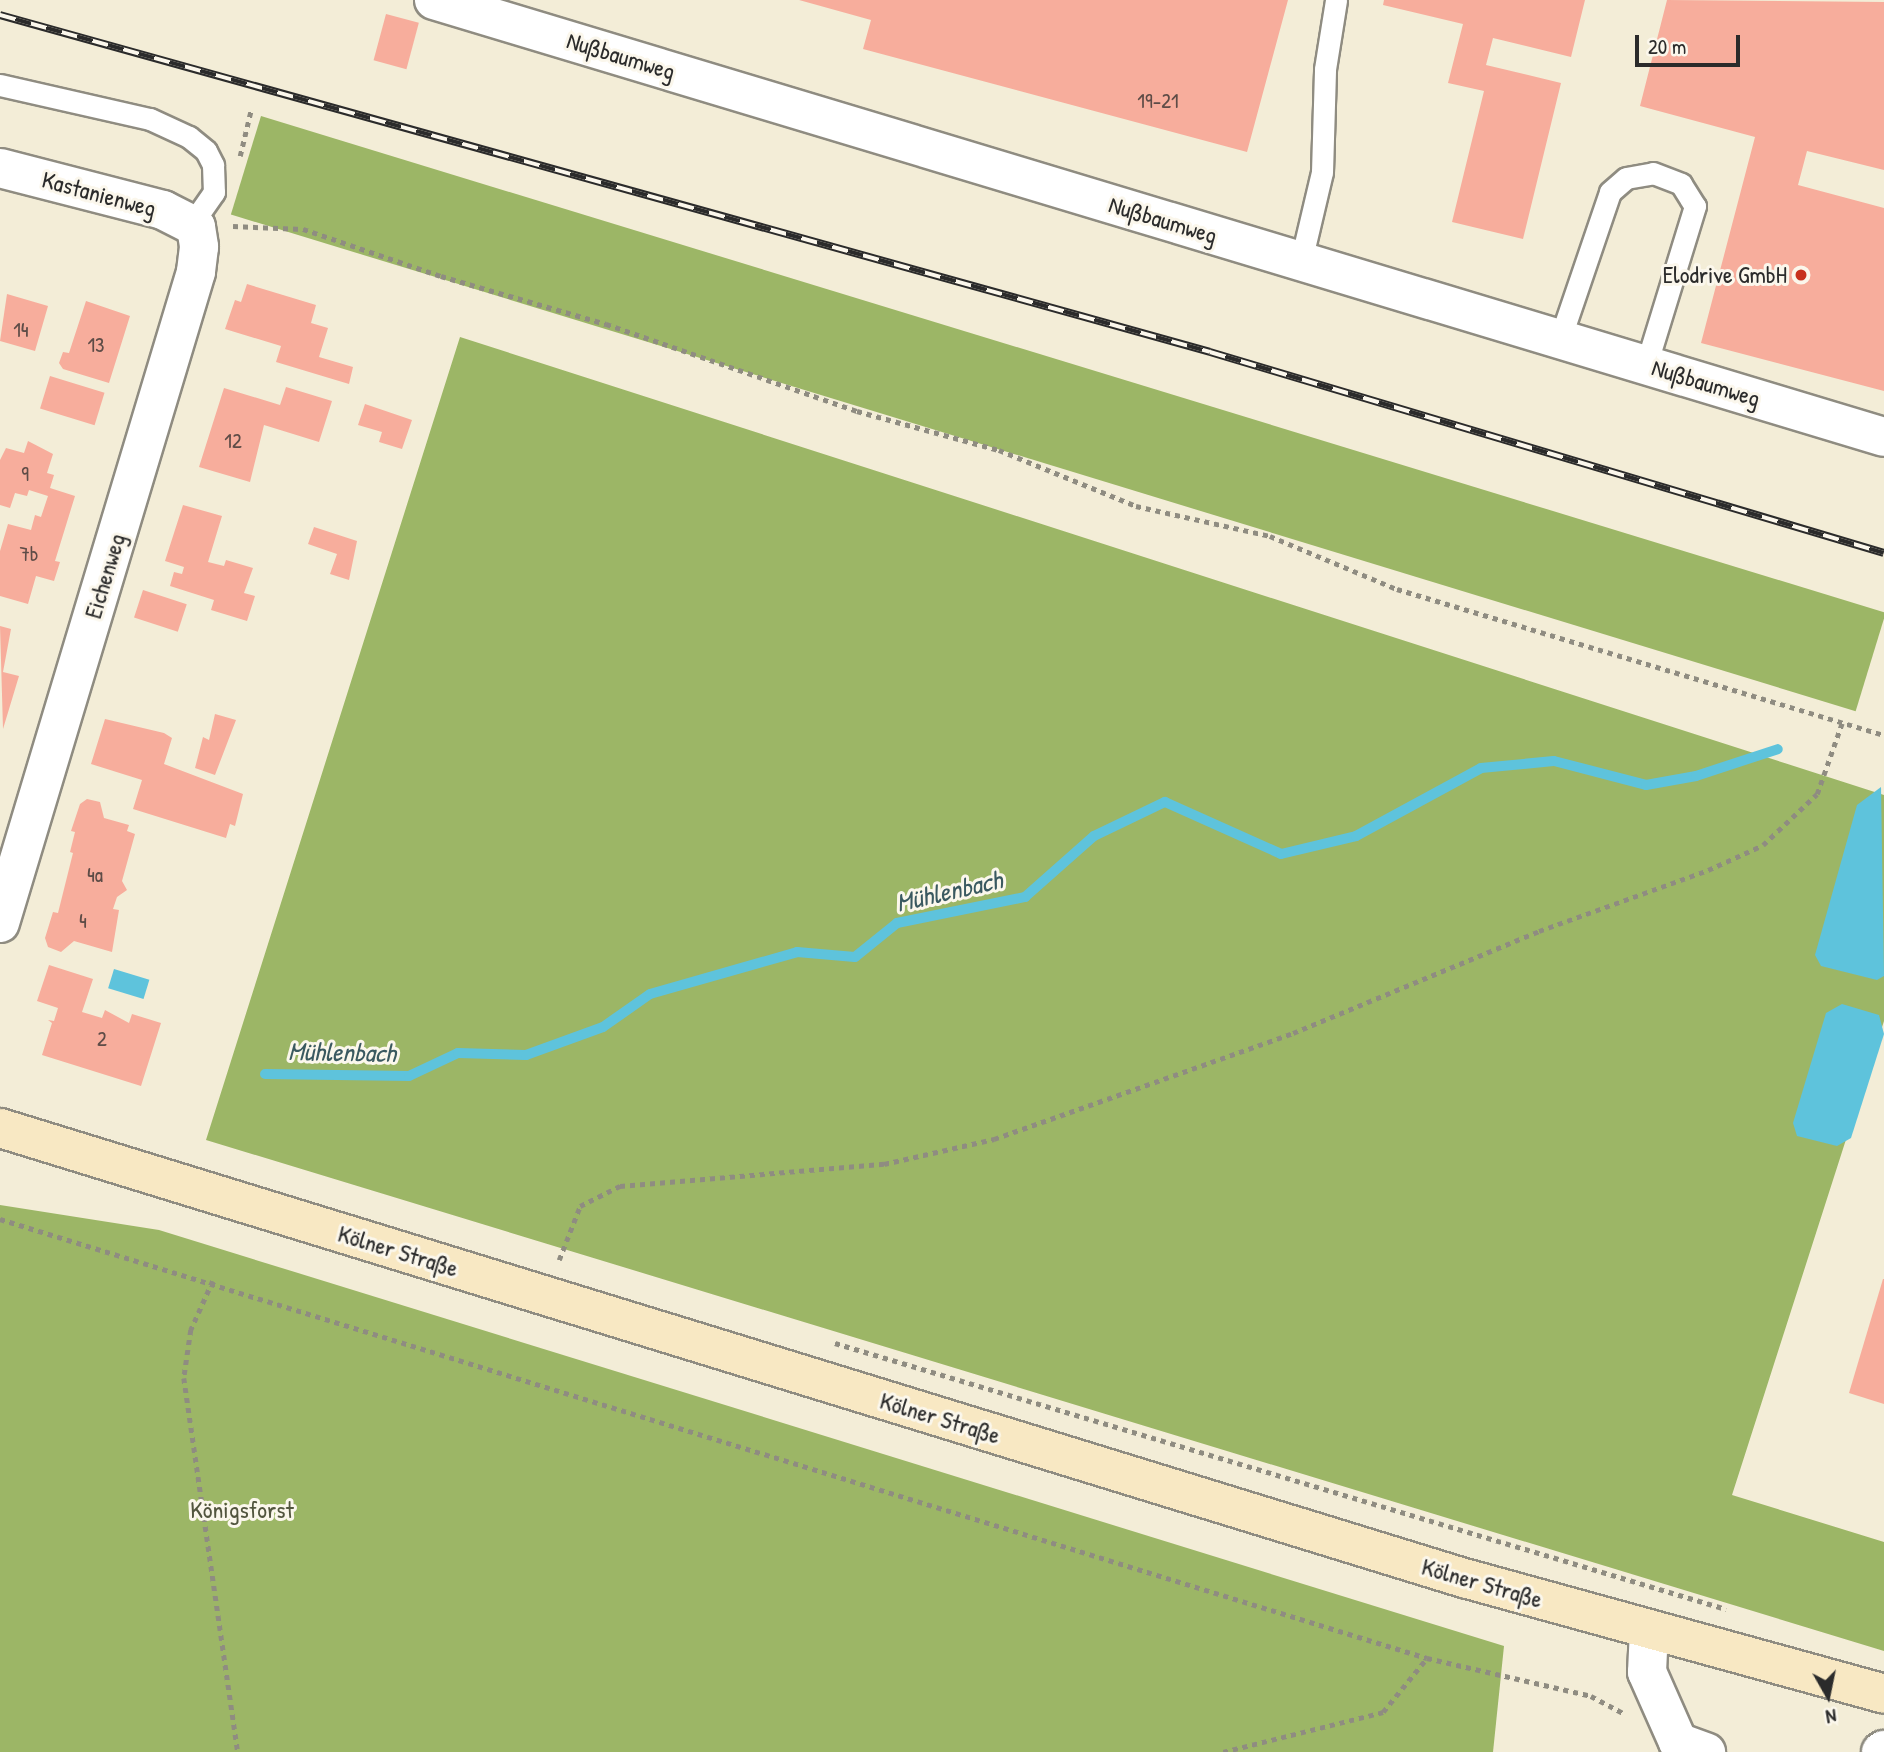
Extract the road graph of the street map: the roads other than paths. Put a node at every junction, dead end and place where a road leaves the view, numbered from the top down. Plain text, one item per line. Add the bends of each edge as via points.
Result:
1 (1336, 0) edge
2 (440, 1) edge
3 (0, 85) edge
4 (0, 168) edge
5 (194, 225) junction
6 (1301, 261) junction
7 (1560, 339) junction
8 (1646, 365) junction
9 (1884, 437) edge
10 (0, 923) edge
11 (0, 1128) edge
12 (1649, 1630) junction
13 (1884, 1694) edge
14 (1686, 1749) edge

1 - 6 lane via 1325,68 1322,172
2 - 6 street, Nußbaumweg
3 - 5 lane via 150,118 189,136 206,151 214,192
4 - 5 street, Kastanienweg via 163,210
5 - 10 street, Eichenweg via 196,271
6 - 7 street, Nußbaumweg
7 - 8 street, Nußbaumweg
7 - 8 lane via 1610,192 1626,177 1653,173 1681,184 1695,206
8 - 9 street, Nußbaumweg
11 - 12 main road, Kölner Straße via 1464,1578
12 - 13 main road, Kölner Straße
12 - 14 street via 1647,1672

